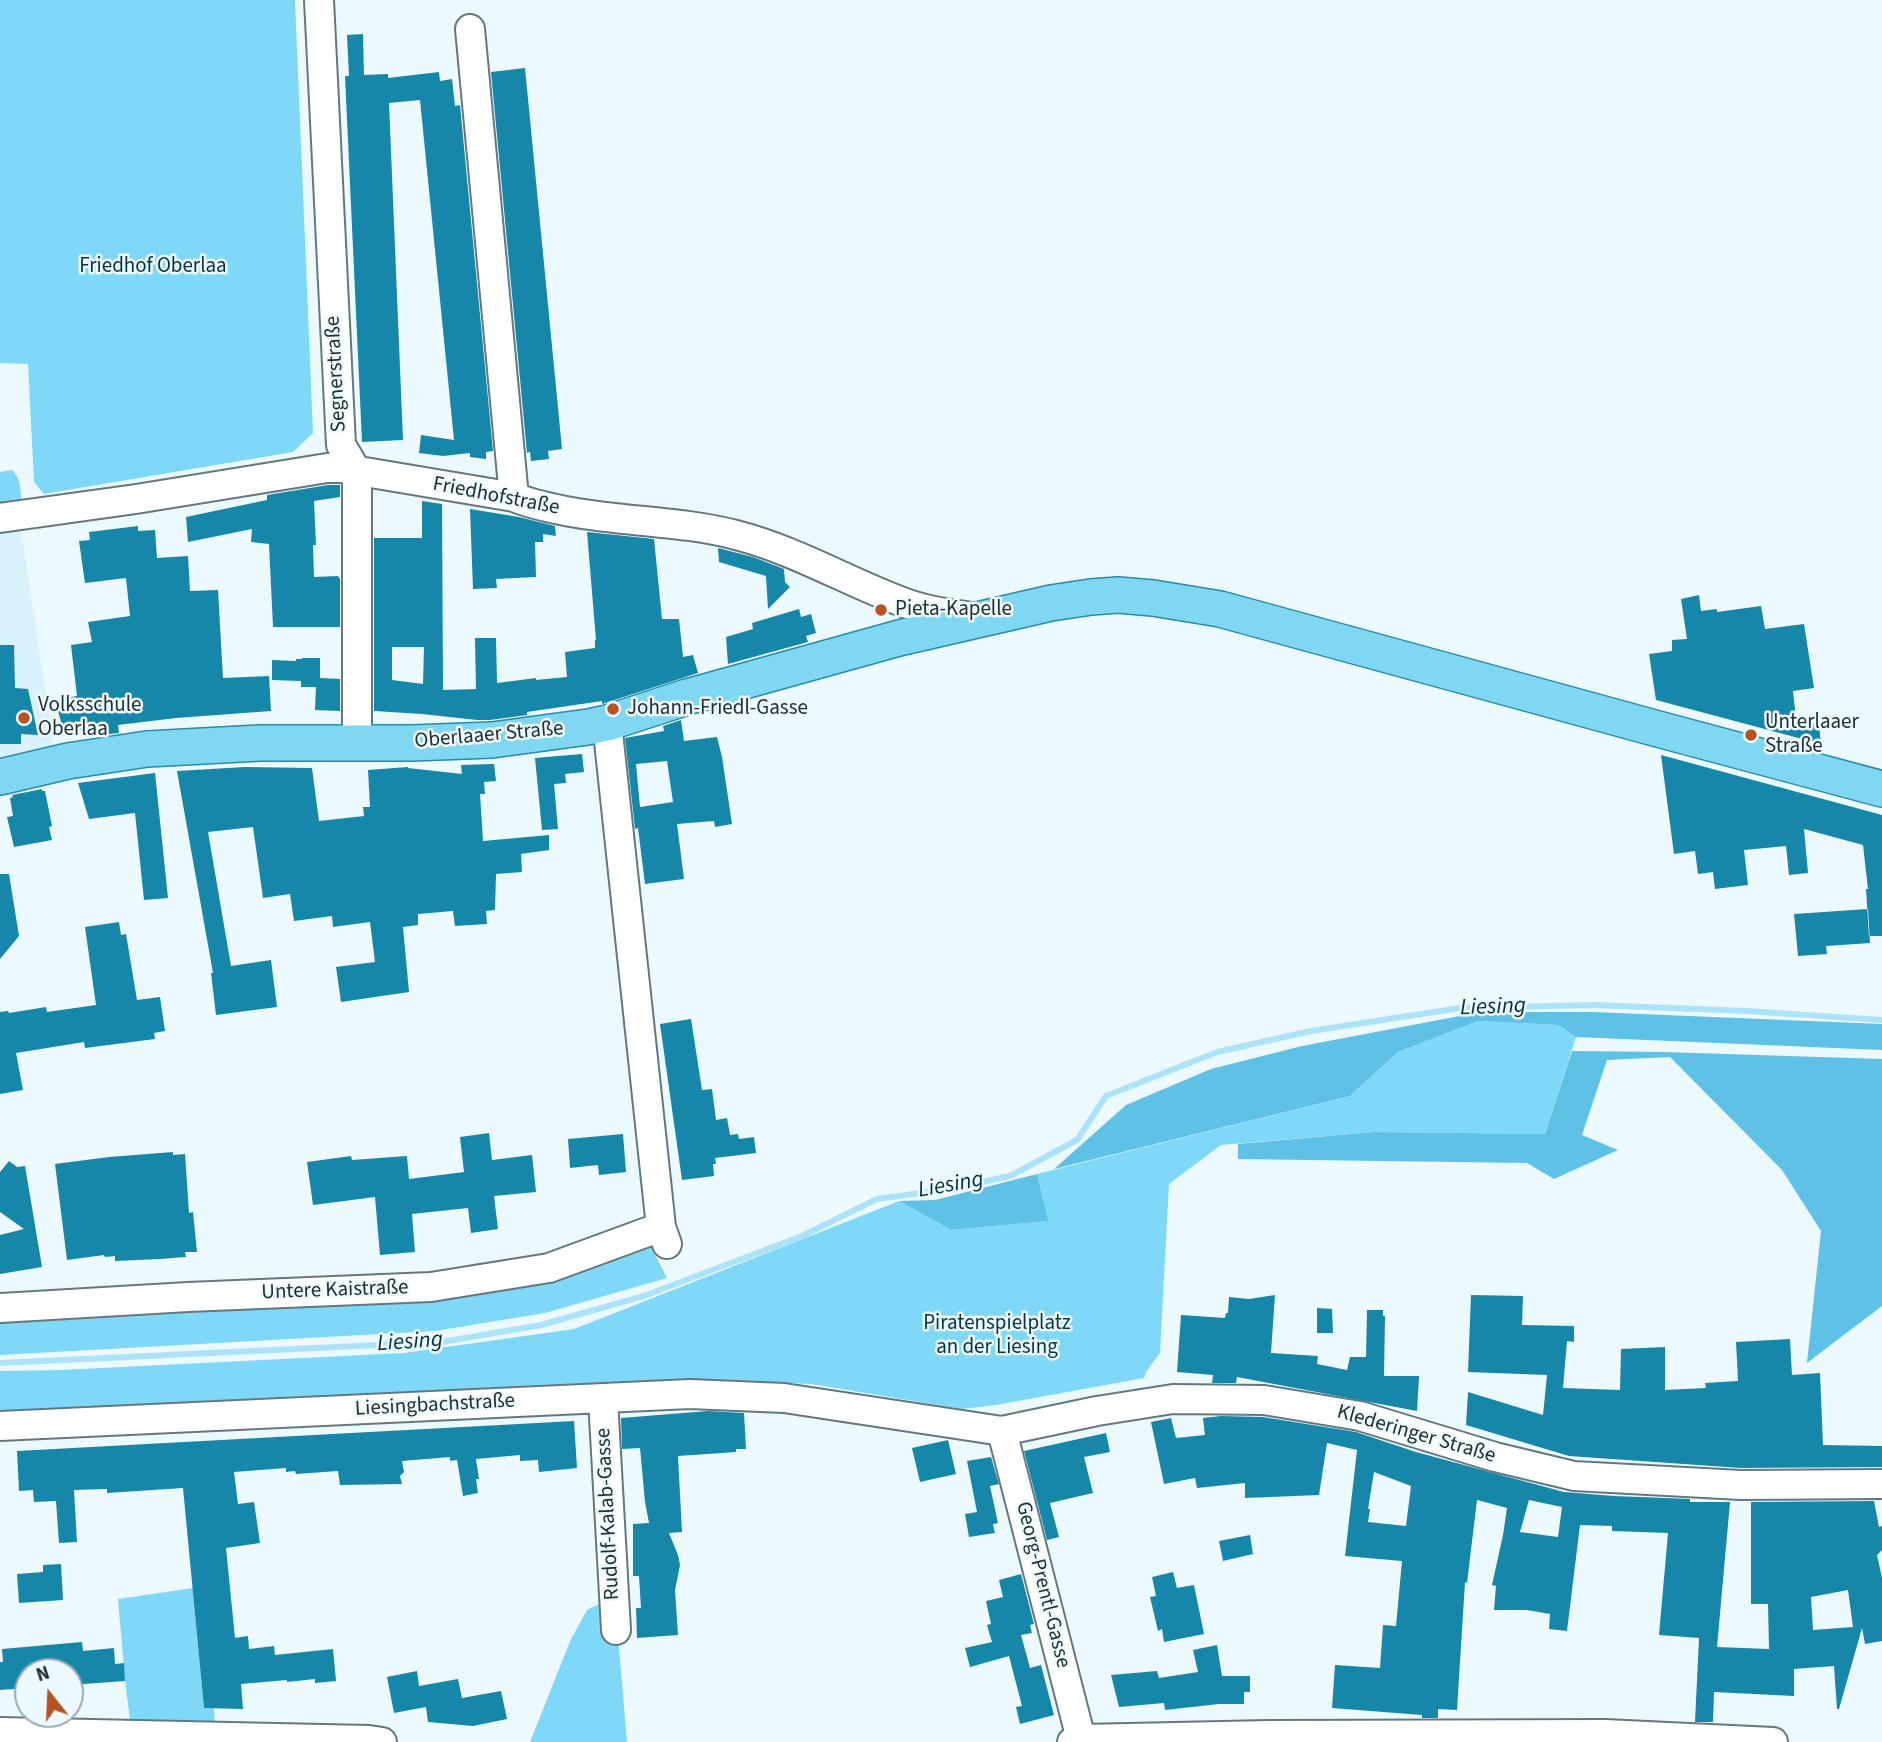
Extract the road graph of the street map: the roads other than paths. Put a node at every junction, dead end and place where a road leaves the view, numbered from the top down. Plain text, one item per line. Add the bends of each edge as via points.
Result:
1 (319, 0) edge
2 (470, 29) dead end
3 (357, 472) junction
4 (514, 497) junction
5 (0, 518) edge
6 (905, 603) junction
7 (981, 618) junction
8 (899, 638) junction
9 (607, 723) junction
10 (358, 744) junction
11 (68, 761) junction
12 (0, 764) edge
13 (0, 777) edge
14 (1882, 789) edge
15 (0, 1308) edge
16 (603, 1399) junction
17 (869, 1410) joint
18 (0, 1426) edge
19 (1002, 1431) junction
20 (1882, 1484) edge
21 (616, 1630) dead end
22 (0, 1732) edge
23 (1076, 1741) edge
24 (382, 1742) edge
25 (1773, 1742) edge

1 - 3 street, Segnerstraße via 341,445
2 - 4 street
3 - 4 street, Friedhofstraße
3 - 5 street, Friedhofstraße via 318,468
3 - 10 street, Segnerstraße
4 - 6 street, Friedhofstraße via 532,505 746,537
6 - 7 street, Friedhofstraße
6 - 8 street
7 - 8 main road
7 - 14 main road via 1118,595 1220,609
8 - 9 main road, Oberlaaer Straße via 687,696
9 - 10 main road, Oberlaaer Straße via 492,740
9 - 15 street, Untere Kaistraße via 664,1236 549,1268 431,1287
10 - 11 main road, Oberlaaer Straße via 220,744
11 - 12 main road
11 - 13 main road
16 - 17 street, Liesingbachstraße via 690,1394 784,1398
16 - 18 street, Liesingbachstraße
16 - 21 street, Rudolf-Kalab-Gasse
17 - 19 street, Klederinger Straße
19 - 20 street, Klederinger Straße via 1173,1399 1264,1400 1360,1416 1574,1476 1741,1485
19 - 23 street, Georg-Prentl-Gasse
22 - 24 street
23 - 25 street via 1605,1734

